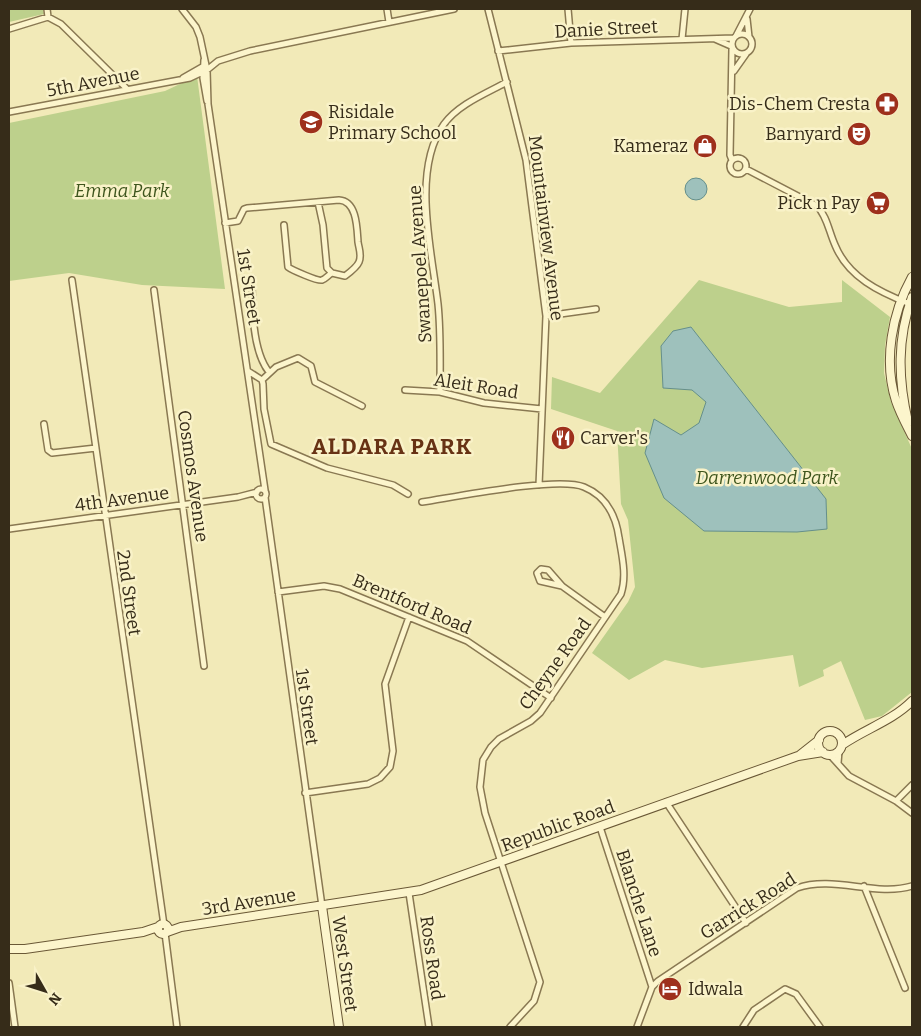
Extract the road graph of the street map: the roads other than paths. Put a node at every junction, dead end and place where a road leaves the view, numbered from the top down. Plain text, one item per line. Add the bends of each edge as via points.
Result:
1 (47, 9) edge
2 (182, 9) edge
3 (387, 9) edge
4 (454, 9) edge
5 (488, 9) edge
6 (568, 9) edge
7 (685, 9) edge
8 (750, 9) edge
9 (747, 16) junction
10 (48, 17) junction
11 (389, 22) junction
12 (9, 29) edge
13 (735, 37) junction
14 (749, 37) junction
15 (715, 38) junction
16 (682, 40) junction
17 (570, 43) junction
18 (732, 48) junction
19 (498, 51) junction
20 (747, 54) junction
21 (206, 66) junction
22 (733, 74) junction
23 (507, 82) junction
24 (127, 89) junction
25 (9, 112) edge
26 (732, 160) junction
27 (746, 169) junction
28 (318, 202) junction
29 (225, 223) junction
30 (284, 225) dead end
31 (332, 273) junction
32 (912, 277) edge
33 (252, 278) dead end
34 (72, 280) dead end
35 (154, 290) dead end
36 (902, 298) junction
37 (911, 300) edge
38 (596, 309) dead end
39 (546, 316) junction
40 (912, 319) edge
41 (903, 329) junction
42 (248, 371) junction
43 (270, 372) junction
44 (262, 380) junction
45 (405, 390) dead end
46 (440, 392) junction
47 (362, 406) dead end
48 (542, 409) junction
49 (44, 424) dead end
50 (912, 435) edge
51 (96, 448) junction
52 (539, 485) junction
53 (260, 494) junction
54 (408, 494) dead end
55 (422, 502) dead end
56 (183, 505) junction
57 (105, 516) junction
58 (9, 529) edge
59 (562, 586) junction
60 (278, 592) junction
61 (409, 617) junction
62 (605, 617) junction
63 (204, 666) dead end
64 (551, 698) junction
65 (912, 701) edge
66 (859, 734) junction
67 (838, 735) junction
68 (819, 740) junction
69 (840, 748) junction
70 (827, 754) junction
71 (798, 756) junction
72 (838, 764) junction
73 (912, 785) edge
74 (305, 793) junction
75 (896, 801) junction
76 (666, 802) junction
77 (912, 813) edge
78 (600, 827) junction
79 (502, 862) junction
80 (864, 886) junction
81 (912, 886) edge
82 (409, 893) junction
83 (322, 906) junction
84 (746, 923) junction
85 (162, 929) junction
86 (9, 949) edge
87 (24, 949) junction
88 (9, 955) edge
89 (9, 983) edge
90 (652, 987) junction
91 (905, 988) dead end
92 (15, 1027) edge
93 (177, 1027) edge
94 (339, 1027) edge
95 (429, 1027) edge
96 (510, 1027) edge
97 (637, 1027) edge
98 (743, 1027) edge
99 (820, 1027) edge

1 - 10 street
2 - 21 street, 1st Street via 198,31
3 - 11 street
4 - 11 street, 5th Avenue
5 - 19 street, Mountainview Avenue
6 - 17 street
7 - 16 street
8 - 9 street
9 - 13 street
9 - 14 street
10 - 12 street
10 - 24 street via 61,24
11 - 21 street, 5th Avenue via 250,51
13 - 14 street via 741,34
13 - 15 street, Danie Street
13 - 18 street
14 - 20 street via 752,45
15 - 16 street, Danie Street
15 - 18 street
16 - 17 street, Danie Street
17 - 19 street, Danie Street
18 - 20 street via 740,55
18 - 22 street
19 - 23 street, Mountainview Avenue
20 - 22 street
21 - 24 street, 5th Avenue via 183,78
21 - 29 street, 1st Street via 208,104
22 - 26 street
23 - 39 street, Mountainview Avenue via 530,178
23 - 46 street, Swanepoel Avenue via 454,113 438,134 430,153 427,212 439,320
24 - 25 street, 5th Avenue
26 - 27 street via 742,158
26 - 27 street via 730,165 734,172 741,173
27 - 36 street via 817,206 849,268 869,284
28 - 29 street via 247,208 238,221
28 - 31 street via 326,265
28 - 31 street via 346,202 352,208 358,225 359,262 346,276
29 - 42 street, 1st Street
30 - 31 street via 288,267 318,281
32 - 36 main road
33 - 43 street via 259,357
34 - 51 street, 2nd Street
35 - 56 street, Cosmos Avenue
36 - 37 street
36 - 50 main road via 892,337 891,377 896,401
37 - 41 main road
38 - 39 street
39 - 48 street, Mountainview Avenue
40 - 41 main road
41 - 50 main road via 900,377
42 - 44 street
42 - 53 street, 1st Street via 261,475
43 - 44 street
43 - 47 street via 295,358 301,359 311,366 315,382
44 - 54 street via 271,444 327,468 393,485
45 - 46 street, Aleit Road
46 - 48 street, Aleit Road via 484,403
48 - 52 street, Mountainview Avenue
49 - 51 street via 48,450 52,453
51 - 57 street, 2nd Street
52 - 55 street, Cheyne Road
52 - 62 street, Cheyne Road via 569,483 584,487 604,501 614,516 624,584
53 - 56 street, 4th Avenue
53 - 60 street, 1st Street
56 - 57 street, 4th Avenue
56 - 63 street, Cosmos Avenue
57 - 58 street, 4th Avenue
57 - 85 street, 2nd Street
59 - 59 street via 540,581 537,573 541,569 548,570
59 - 62 street
60 - 61 street, Brentford Road via 328,586
60 - 74 street, 1st Street
61 - 64 street, Brentford Road via 467,641
61 - 74 street via 385,684 393,751 390,767 380,778 368,784
62 - 64 street, Cheyne Road
64 - 79 street, Cheyne Road via 535,719 495,743 483,760 482,804
65 - 66 main road via 881,724
66 - 67 main road
66 - 69 main road
67 - 68 main road via 827,732
67 - 69 main road
68 - 70 main road via 819,746
68 - 71 main road, Republic Road
69 - 70 main road
69 - 72 street
70 - 71 main road, Republic Road
70 - 72 street
71 - 76 main road, Republic Road
72 - 75 street via 849,776
73 - 75 street
74 - 83 street, 1st Street
75 - 77 street
76 - 78 main road, Republic Road
76 - 84 street
78 - 79 main road, Republic Road
78 - 90 street, Blanche Lane
79 - 82 main road, Republic Road
79 - 96 street, Cheyne Road via 540,982 534,1001
80 - 81 street, Garrick Road via 894,889
80 - 84 street, Garrick Road via 804,885
80 - 91 street
82 - 83 main road, Republic Road
82 - 95 street, Ross Road
83 - 85 main road, 3rd Avenue
83 - 94 main road, West Street
84 - 90 street, Garrick Road
85 - 87 main road, 3rd Avenue
85 - 93 street, 2nd Street
86 - 87 main road, 3rd Avenue
86 - 88 main road
87 - 88 main road, 3rd Avenue
89 - 92 street
90 - 97 street
98 - 99 street via 754,1010 785,989 796,994

